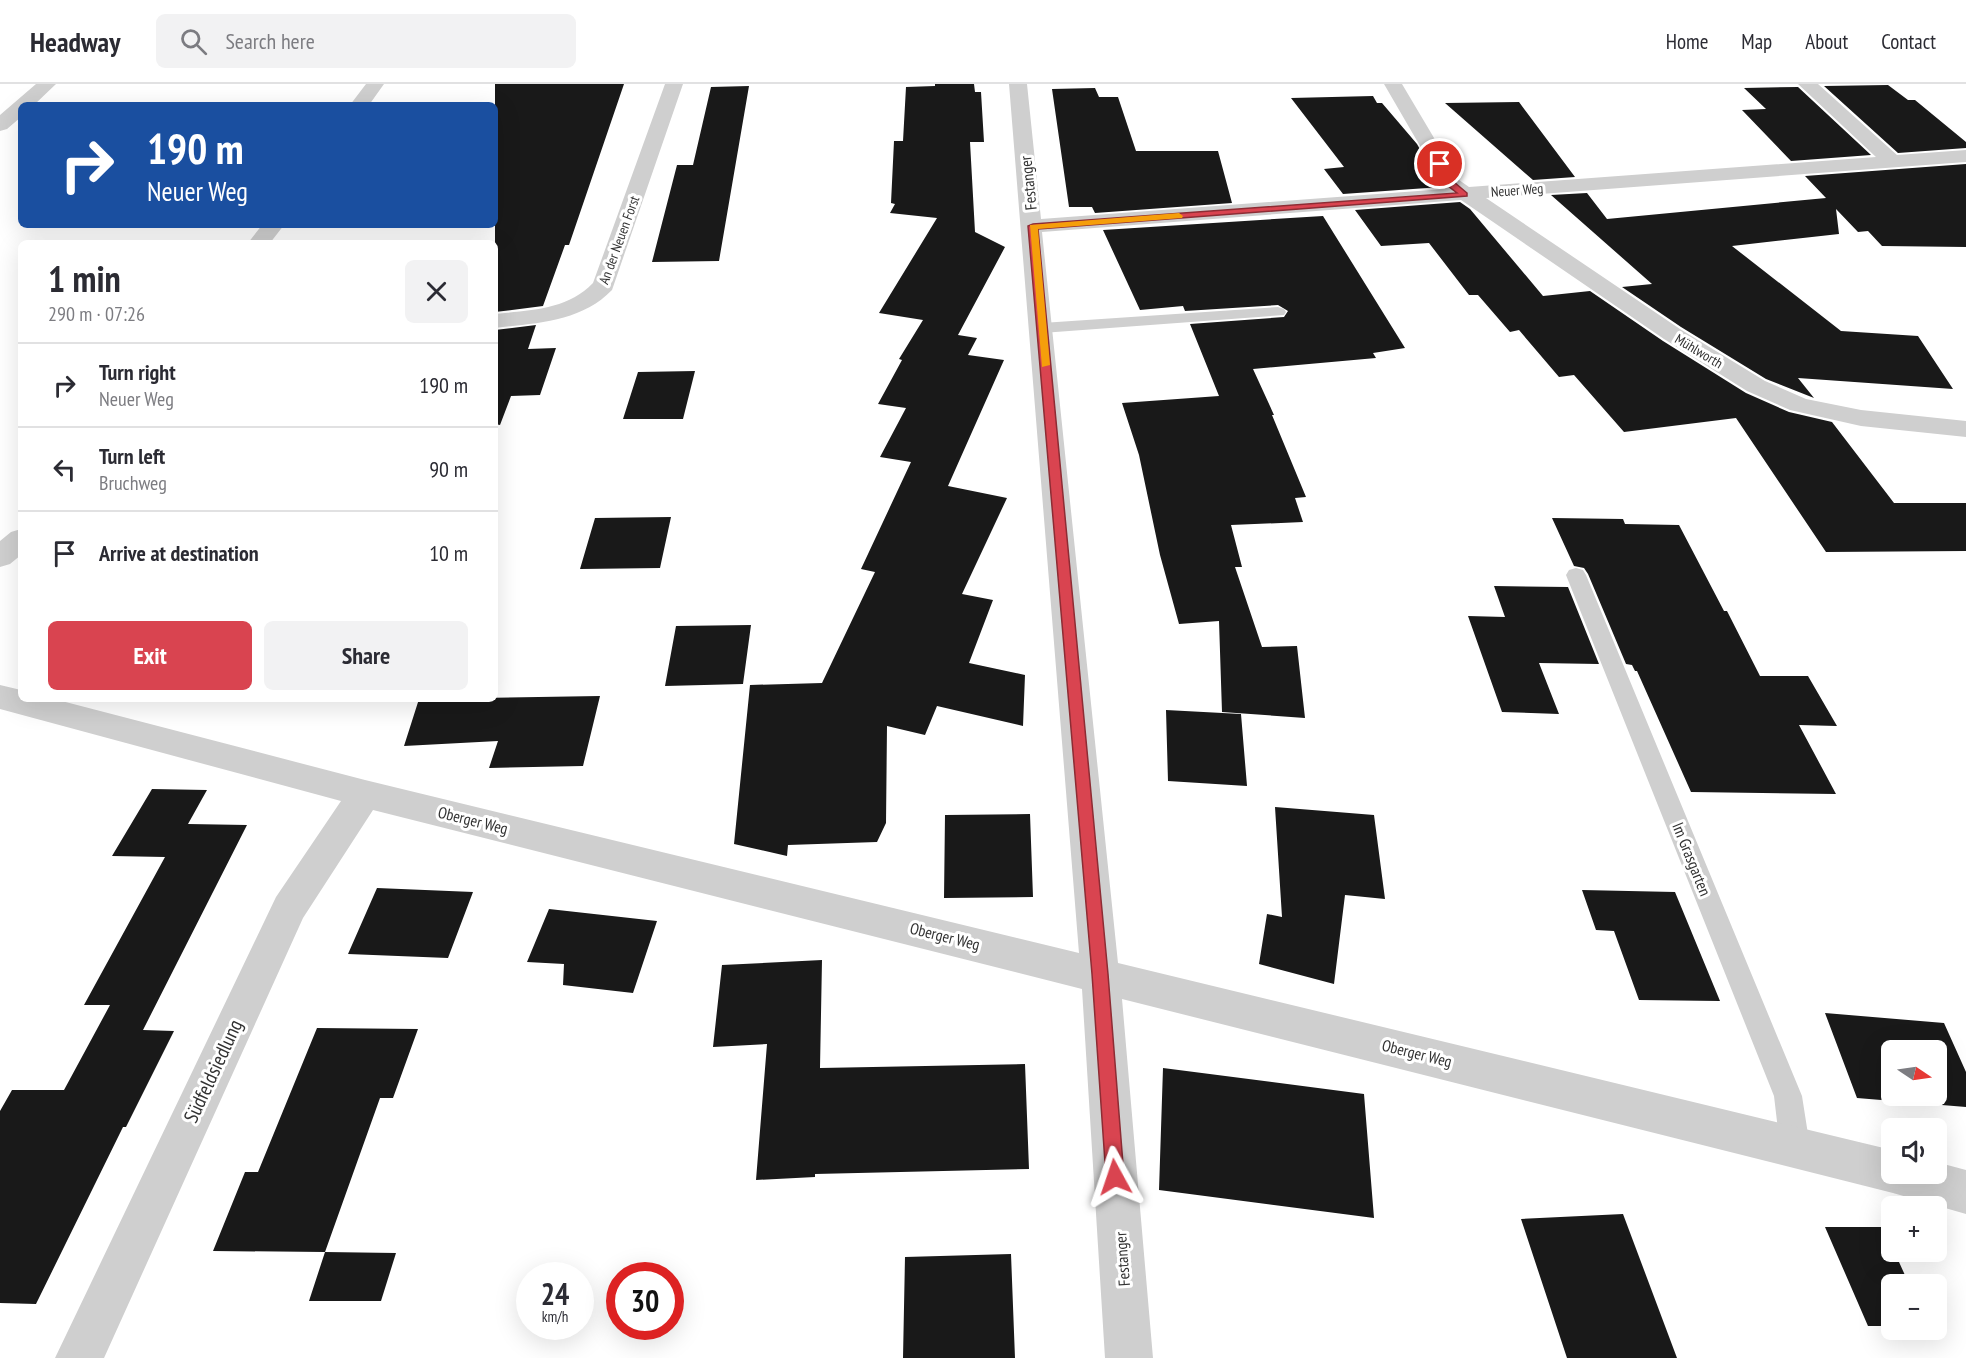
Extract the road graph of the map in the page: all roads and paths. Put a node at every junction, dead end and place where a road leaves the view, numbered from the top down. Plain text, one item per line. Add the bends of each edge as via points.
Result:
1 (47, 84) edge
2 (375, 84) edge
3 (674, 84) edge
4 (1018, 84) edge
5 (1393, 84) edge
6 (1807, 84) edge
7 (27, 102) edge
8 (361, 102) edge
9 (18, 109) edge
10 (0, 125) edge
11 (1966, 156) edge
12 (1892, 161) junction
13 (1464, 195) junction
14 (1033, 226) junction
15 (1278, 312) dead end
16 (498, 321) edge
17 (1042, 328) junction
18 (1966, 429) edge
19 (18, 542) edge
20 (0, 557) edge
21 (1576, 575) dead end
22 (0, 697) edge
23 (18, 702) edge
24 (19, 702) edge
25 (365, 794) junction
26 (1100, 974) junction
27 (1795, 1147) junction
28 (1881, 1169) edge
29 (1937, 1184) edge
30 (1966, 1192) edge
31 (79, 1358) edge
32 (1129, 1358) edge

1 - 7 street
2 - 8 street
3 - 16 street, An der Neuen Forst via 604,285 595,297 578,307
4 - 14 street, Festanger
5 - 13 street, Mühlworth via 1451,184
6 - 12 street
9 - 10 street
11 - 12 street, Neuer Weg
12 - 13 street, Neuer Weg
13 - 14 street, Neuer Weg
13 - 18 street, Mühlworth via 1756,386 1799,405 1861,418
14 - 17 street, Festanger
15 - 17 lane
17 - 26 street, Festanger
19 - 20 street
21 - 27 lane, Im Grasgarten via 1788,1096
22 - 23 street, Oberger Weg
24 - 25 street, Oberger Weg
25 - 26 street, Oberger Weg
25 - 31 street, Südfeldsiedlung via 289,908
26 - 27 street, Oberger Weg
26 - 32 street, Festanger
27 - 28 street, Oberger Weg
29 - 30 street, Oberger Weg

